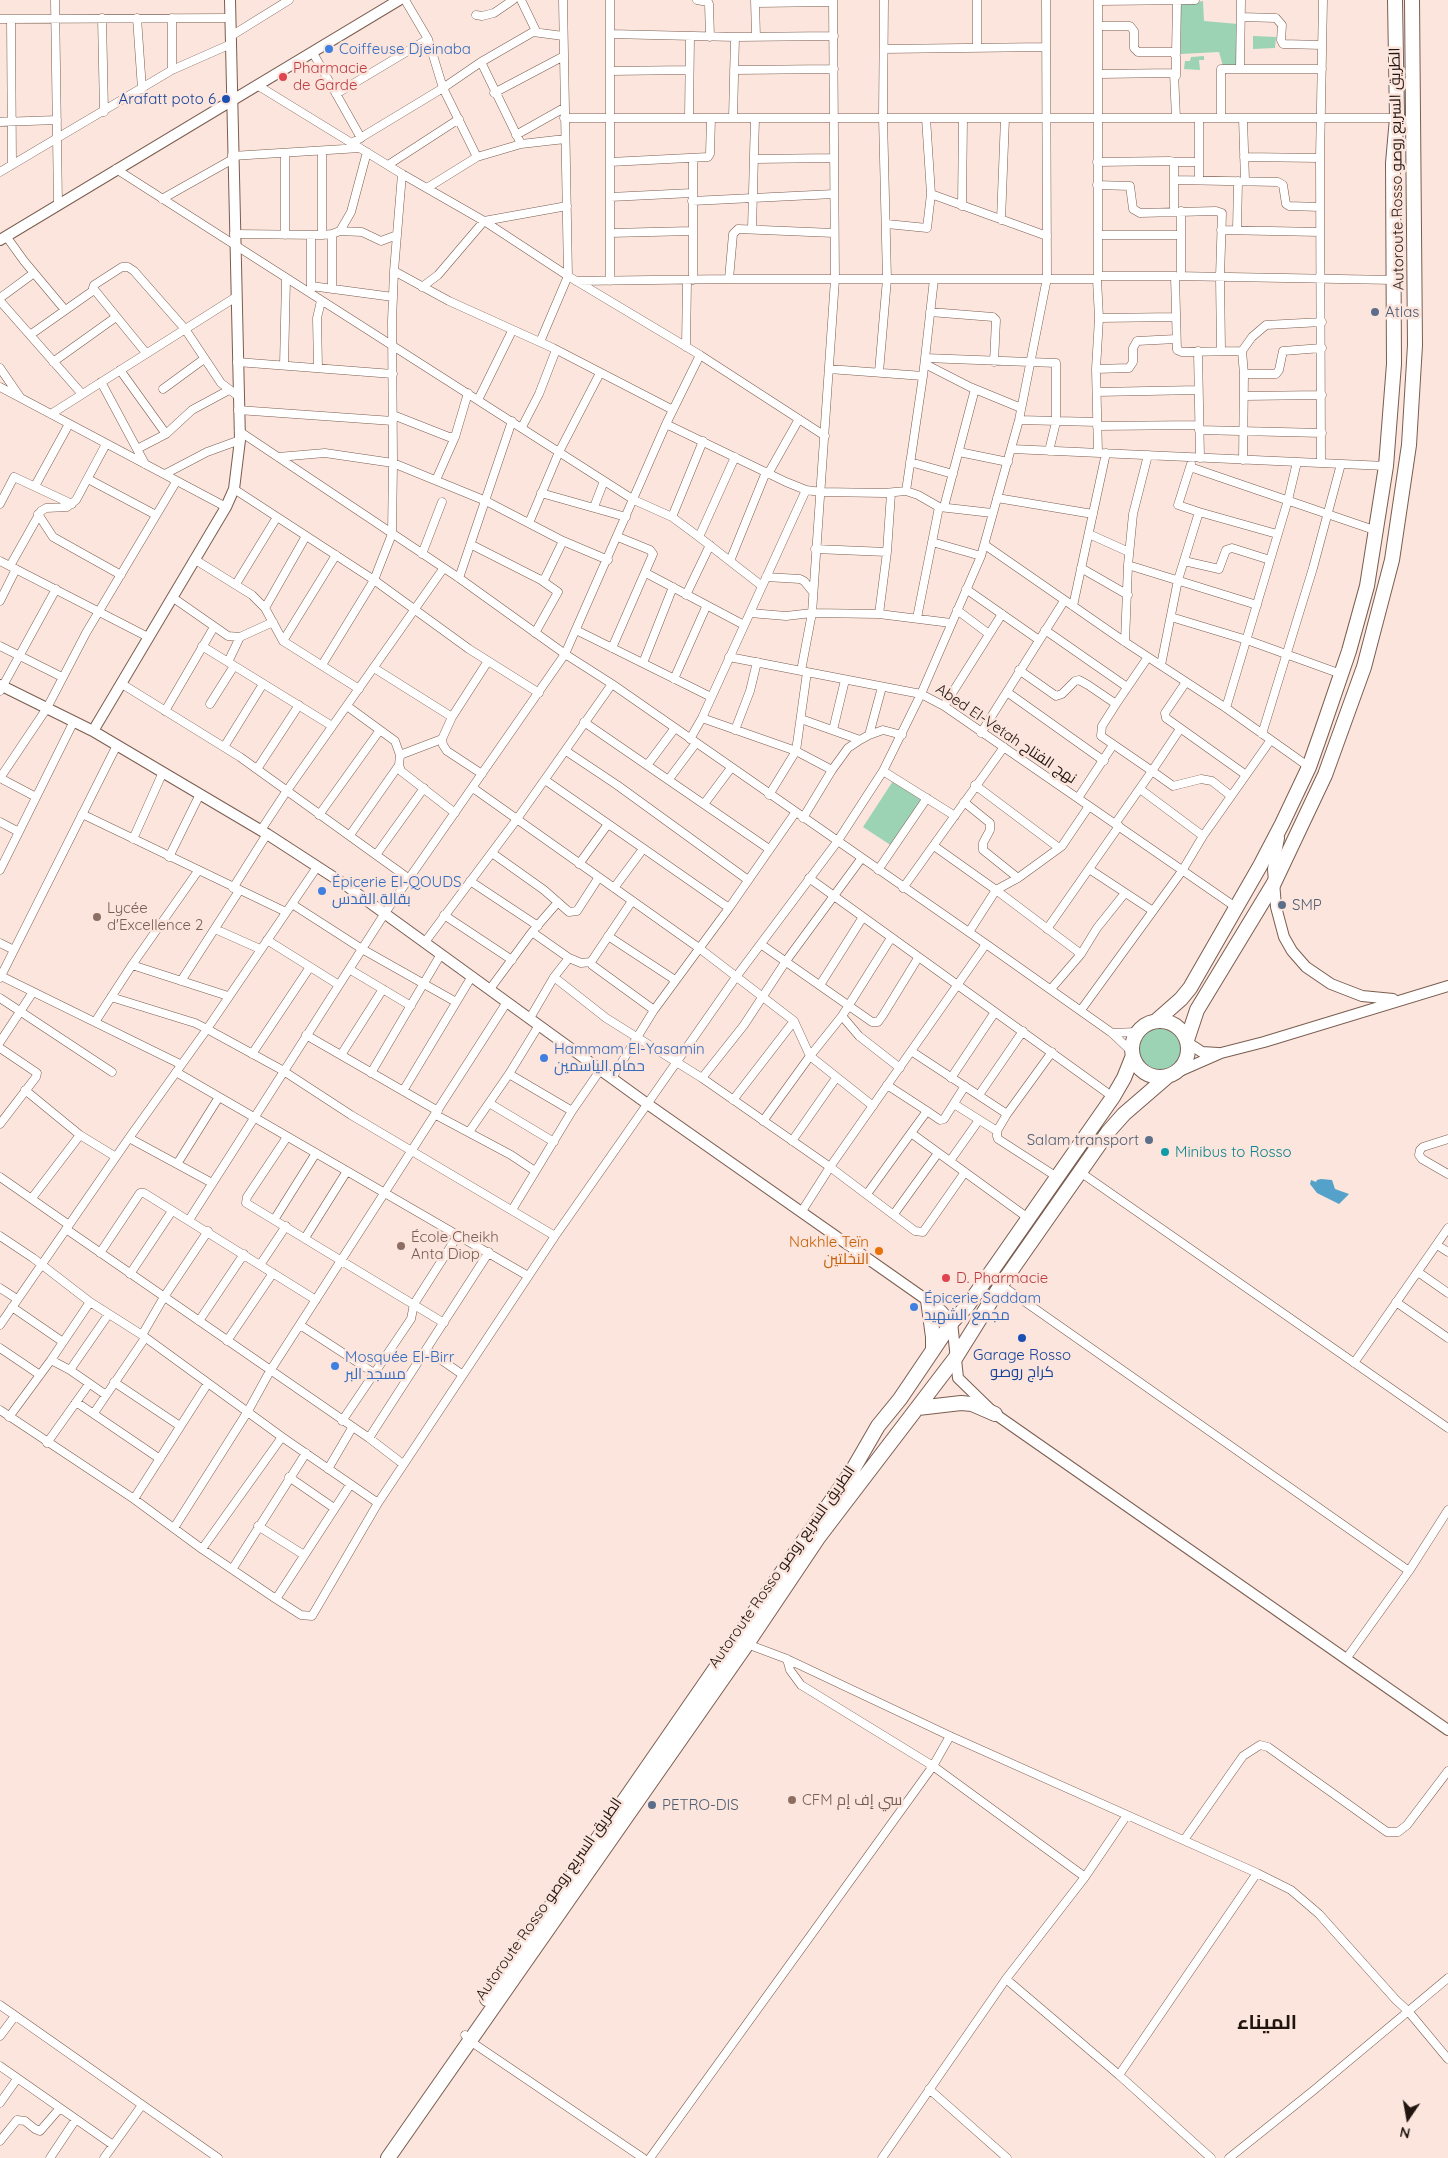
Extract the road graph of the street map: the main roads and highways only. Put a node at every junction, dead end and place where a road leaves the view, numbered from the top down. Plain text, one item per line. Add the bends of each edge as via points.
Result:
1 (1395, 0) edge
2 (1412, 0) edge
3 (1156, 1021) junction
4 (1187, 1042) junction
5 (1132, 1055) junction
6 (1171, 1076) junction
7 (928, 1300) road end
8 (933, 1350) junction
9 (918, 1408) junction
10 (995, 1414) road end
11 (468, 2038) junction
12 (378, 2158) edge
13 (388, 2158) edge

1 - 3 highway, Autoroute Rosso الطريق السريع روصو via 1394,364 1386,466 1367,586 1341,674 1308,767 1282,824 1190,988
2 - 4 highway, Autoroute Rosso الطريق السريع روصو via 1415,345 1409,445 1397,535 1380,610 1325,775 1274,883 1197,1010
3 - 4 highway via 1174,1025
3 - 5 highway via 1137,1032 1132,1041
4 - 6 highway via 1186,1060
5 - 6 highway via 1144,1074 1158,1078
5 - 8 highway, Autoroute Rosso الطريق السريع روصو via 1113,1097
6 - 9 highway, Autoroute Rosso الطريق السريع روصو via 1124,1114 1001,1284 956,1356
7 - 8 highway
8 - 11 highway, Autoroute Rosso الطريق السريع روصو via 494,1988
9 - 10 highway via 972,1404
9 - 11 highway, Autoroute Rosso الطريق السريع روصو via 818,1538 747,1644
11 - 12 highway, Autoroute Rosso الطريق السريع روصو
11 - 13 highway, Autoroute Rosso الطريق السريع روصو

